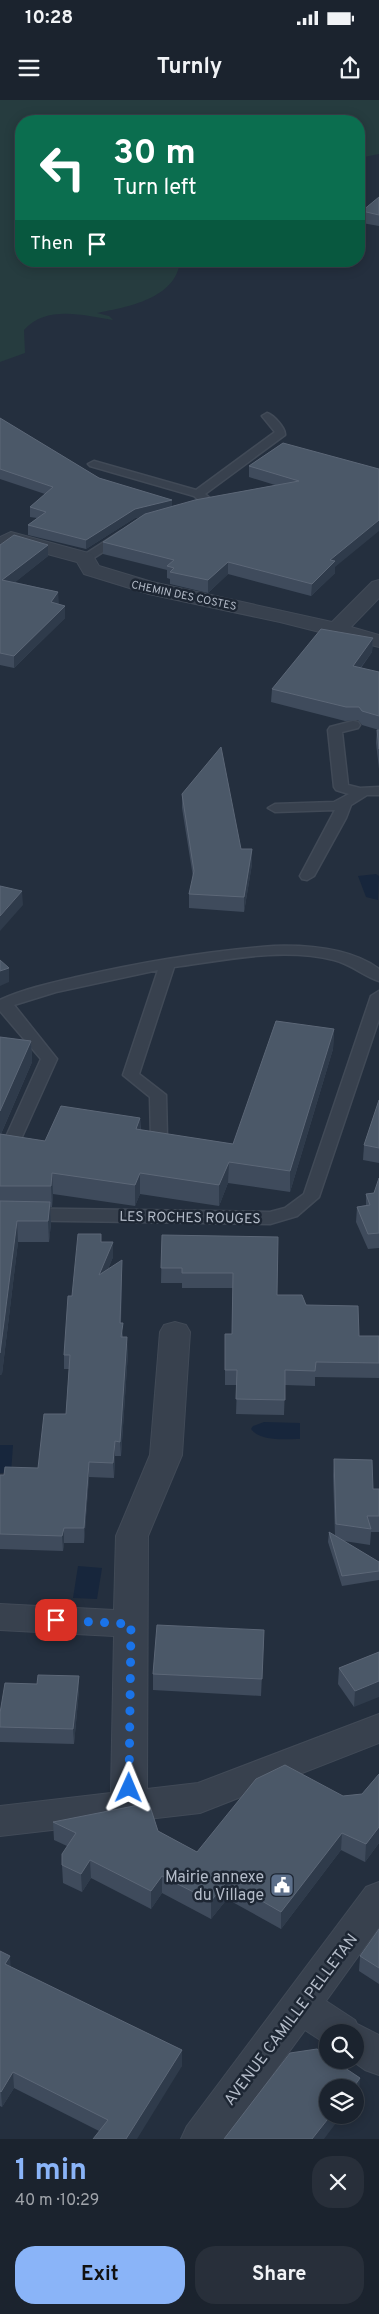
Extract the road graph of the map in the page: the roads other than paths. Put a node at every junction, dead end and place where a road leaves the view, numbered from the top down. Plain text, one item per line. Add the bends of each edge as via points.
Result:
1 (267, 416) dead end
2 (94, 464) dead end
3 (198, 494) junction
4 (184, 511) edge
5 (132, 528) edge
6 (0, 546) edge
7 (85, 558) junction
8 (379, 586) edge
9 (336, 630) junction
10 (379, 641) edge
11 (354, 725) dead end
12 (379, 791) edge
13 (358, 792) junction
14 (344, 804) junction
15 (275, 808) dead end
16 (307, 876) dead end
17 (168, 963) junction
18 (379, 976) edge
19 (379, 996) edge
20 (2, 1005) edge
21 (159, 1138) edge
22 (13, 1139) edge
23 (0, 1214) edge
24 (175, 1332) dead end
25 (0, 1617) edge
26 (131, 1624) junction
27 (379, 1728) edge
28 (129, 1806) junction
29 (0, 1821) edge
30 (379, 1898) edge
31 (301, 2006) junction
32 (329, 2024) edge
33 (364, 2047) edge
34 (379, 2057) edge
35 (201, 2139) edge

1 - 3 lane via 281,433
2 - 3 lane
3 - 4 lane via 207,501
5 - 7 lane
6 - 7 street, CHEMIN DES COSTES via 11,538
7 - 9 street, CHEMIN DES COSTES via 91,570 121,581
8 - 9 street
9 - 10 street, CHEMIN DES COSTES
11 - 13 lane via 335,730 341,787
12 - 13 lane
13 - 14 lane
14 - 15 lane
14 - 16 lane
17 - 18 lane via 282,950 349,959 369,967
17 - 20 lane via 31,992
17 - 21 lane via 131,1075 158,1095
19 - 23 lane, LES ROCHES ROUGES via 312,1197 291,1212 270,1218
20 - 22 lane via 49,1059
24 - 26 street via 166,1456 132,1536
25 - 26 street
26 - 28 street
27 - 28 street via 200,1798
28 - 29 street
30 - 31 street, AVENUE CAMILLE PELLETAN
31 - 32 street
31 - 35 street, AVENUE CAMILLE PELLETAN
33 - 34 street

